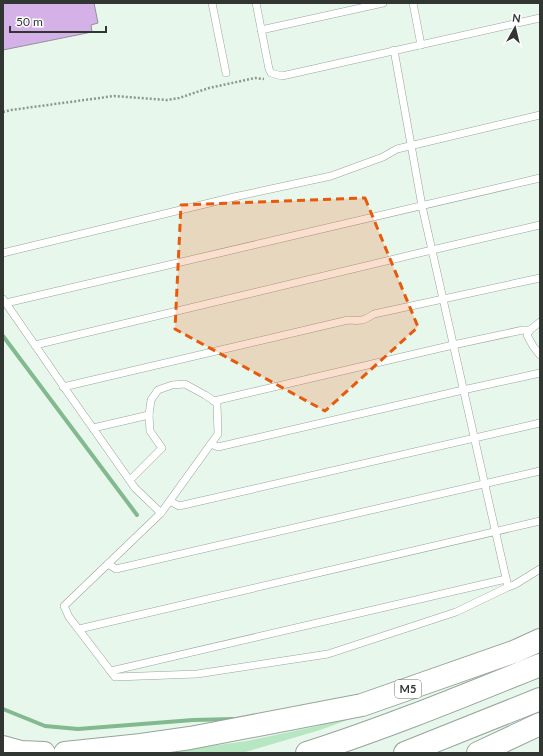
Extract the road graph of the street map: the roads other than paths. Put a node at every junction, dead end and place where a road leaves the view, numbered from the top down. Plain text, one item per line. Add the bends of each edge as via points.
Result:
1 (212, 3) edge
2 (256, 3) edge
3 (383, 3) edge
4 (413, 3) edge
5 (540, 18) edge
6 (261, 30) junction
7 (421, 45) junction
8 (394, 50) junction
9 (226, 73) dead end
10 (540, 115) edge
11 (411, 145) junction
12 (540, 178) edge
13 (422, 206) junction
14 (540, 225) edge
15 (432, 250) junction
16 (3, 253) edge
17 (540, 278) edge
18 (443, 299) junction
19 (4, 301) edge
20 (540, 322) edge
21 (530, 330) junction
22 (35, 345) junction
23 (453, 345) junction
24 (540, 355) edge
25 (540, 373) edge
26 (63, 387) junction
27 (463, 390) junction
28 (214, 401) junction
29 (149, 415) junction
30 (540, 423) edge
31 (93, 428) junction
32 (474, 439) junction
33 (211, 444) junction
34 (540, 471) edge
35 (130, 480) junction
36 (484, 484) junction
37 (170, 501) junction
38 (161, 513) junction
39 (540, 521) edge
40 (495, 531) junction
41 (108, 564) junction
42 (540, 569) edge
43 (506, 579) junction
44 (508, 587) junction
45 (78, 629) junction
46 (540, 640) edge
47 (540, 665) edge
48 (111, 671) junction
49 (540, 699) edge
50 (540, 724) edge
51 (3, 748) edge
52 (44, 753) edge
53 (65, 753) edge
54 (307, 753) edge
55 (405, 753) edge
56 (478, 753) edge

1 - 9 lane
2 - 6 lane
3 - 6 lane
4 - 7 lane
5 - 7 lane
6 - 8 lane via 269,69 271,73 282,76
7 - 8 lane
8 - 11 lane
10 - 11 lane
11 - 13 lane
11 - 16 lane via 331,176
12 - 13 lane
13 - 15 lane
13 - 19 lane
14 - 15 lane
15 - 18 lane
15 - 22 lane
17 - 18 lane
18 - 23 lane
18 - 26 lane via 374,314 366,320 348,320
19 - 22 lane
20 - 21 lane
21 - 23 lane
21 - 24 lane via 527,335
22 - 26 lane
23 - 27 lane
23 - 28 lane
25 - 27 lane
26 - 31 lane
27 - 32 lane
27 - 33 lane via 218,447
28 - 29 lane via 185,384 172,385 158,390 151,400
28 - 33 lane via 217,403 218,434
29 - 31 lane
29 - 35 lane via 150,431 162,448
30 - 32 lane
31 - 35 lane
32 - 36 lane
32 - 37 lane via 179,506
33 - 37 lane
34 - 36 lane
35 - 38 lane
36 - 40 lane
36 - 41 lane via 116,569
37 - 38 lane
38 - 41 lane
39 - 40 lane
40 - 43 lane
40 - 45 lane
41 - 45 lane via 64,606
42 - 44 lane
43 - 44 lane
43 - 48 lane
44 - 48 lane via 456,612 328,654 197,674 115,676
45 - 48 lane
46 - 53 highway, M5 via 516,651 362,705 190,738
47 - 54 highway, M5 via 428,710
49 - 55 highway
50 - 56 highway
51 - 52 highway

